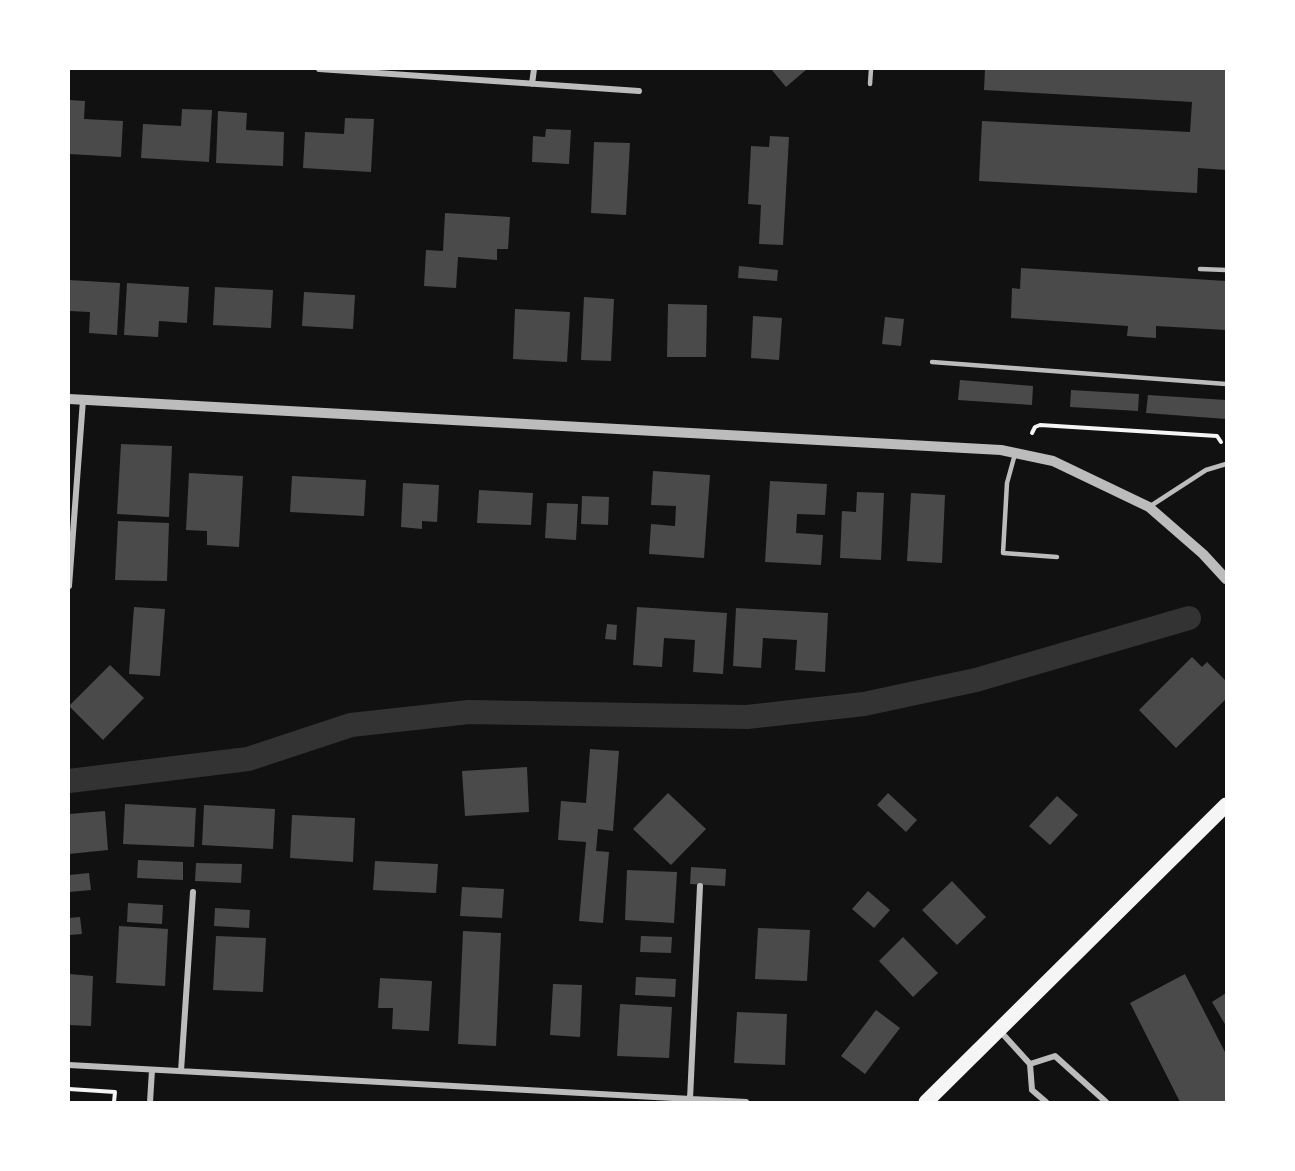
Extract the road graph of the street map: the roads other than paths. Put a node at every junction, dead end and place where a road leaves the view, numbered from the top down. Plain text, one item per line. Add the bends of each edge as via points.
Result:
1 (319, 69) edge
2 (534, 69) edge
3 (871, 69) edge
4 (532, 84) junction
5 (870, 84) dead end
6 (639, 91) dead end
7 (1200, 269) dead end
8 (1226, 270) edge
9 (932, 362) dead end
10 (1226, 384) edge
11 (69, 399) edge
12 (83, 400) junction
13 (1015, 454) junction
14 (1226, 464) edge
15 (1149, 507) junction
16 (1057, 557) dead end
17 (1226, 579) edge
18 (69, 586) edge
19 (1226, 805) edge
20 (700, 886) dead end
21 (193, 892) dead end
22 (1000, 1030) junction
23 (1030, 1064) junction
24 (69, 1065) edge
25 (152, 1070) junction
26 (181, 1071) junction
27 (690, 1099) junction
28 (671, 1100) edge
29 (150, 1102) edge
30 (746, 1102) edge
31 (926, 1102) edge
32 (1046, 1102) edge
33 (1106, 1102) edge

1 - 4 street
2 - 4 street
3 - 5 lane
4 - 6 street
7 - 8 lane
9 - 10 lane
11 - 12 street
12 - 13 street via 1001,450
12 - 18 street
13 - 15 street via 1053,461
13 - 16 lane via 1007,483 1003,553
14 - 15 lane via 1206,470
15 - 17 street
19 - 22 main road
20 - 27 street
21 - 26 street
22 - 23 street
22 - 31 main road
23 - 32 street via 1032,1090
23 - 33 street via 1055,1056
24 - 25 street
25 - 26 street
25 - 29 street
26 - 28 street
27 - 28 street
27 - 30 street

